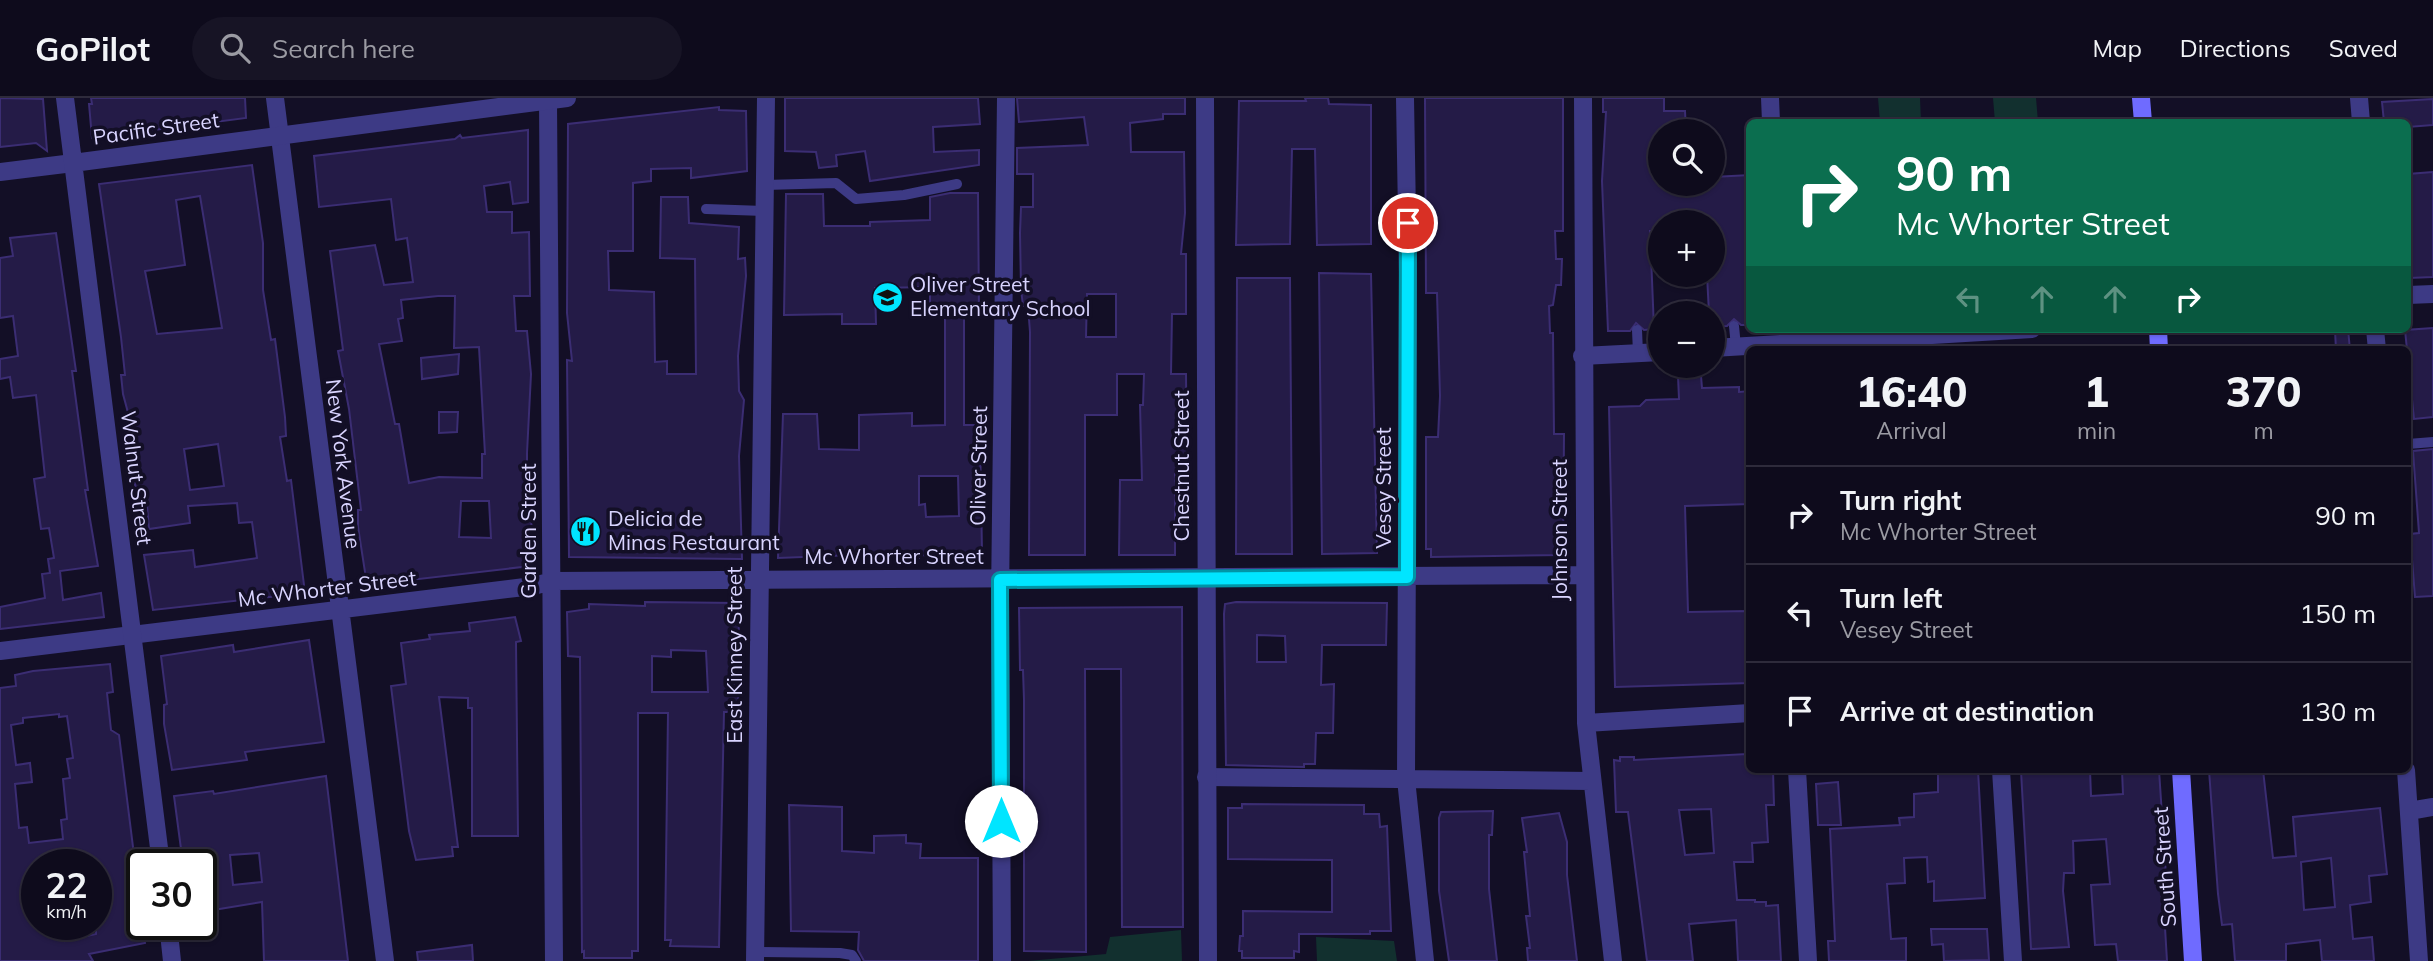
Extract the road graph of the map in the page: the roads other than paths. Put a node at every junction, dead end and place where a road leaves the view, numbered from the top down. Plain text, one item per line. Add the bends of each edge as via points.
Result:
1 (65, 98) edge
2 (275, 98) edge
3 (568, 98) edge
4 (766, 98) edge
5 (1006, 98) edge
6 (1205, 98) edge
7 (1405, 98) edge
8 (1583, 98) edge
9 (1770, 98) edge
10 (2141, 98) edge
11 (2359, 98) edge
12 (548, 100) junction
13 (486, 103) edge
14 (1771, 119) edge
15 (2143, 119) edge
16 (2361, 119) edge
17 (279, 135) junction
18 (73, 163) junction
19 (0, 172) edge
20 (957, 184) dead end
21 (765, 185) junction
22 (706, 209) dead end
23 (764, 211) junction
24 (2433, 294) edge
25 (2411, 295) edge
26 (1734, 326) dead end
27 (1637, 330) dead end
28 (2000, 333) edge
29 (1967, 337) edge
30 (1780, 341) edge
31 (1725, 347) edge
32 (1736, 347) junction
33 (1638, 353) junction
34 (1648, 353) edge
35 (1582, 356) junction
36 (2433, 442) edge
37 (2411, 444) edge
38 (1583, 575) junction
39 (1204, 577) junction
40 (1407, 577) junction
41 (758, 580) junction
42 (1000, 580) junction
43 (553, 581) junction
44 (338, 611) junction
45 (132, 635) junction
46 (0, 651) edge
47 (1746, 713) edge
48 (1586, 723) junction
49 (1797, 773) edge
50 (2001, 773) edge
51 (2181, 773) edge
52 (2406, 773) edge
53 (1206, 777) junction
54 (1406, 779) junction
55 (1591, 781) junction
56 (2433, 807) edge
57 (2409, 811) junction
58 (159, 849) edge
59 (170, 940) edge
60 (755, 956) edge
61 (173, 961) edge
62 (385, 961) edge
63 (554, 961) edge
64 (856, 961) edge
65 (1002, 961) edge
66 (1208, 961) edge
67 (1425, 961) edge
68 (1613, 961) edge
69 (1808, 961) edge
70 (2013, 961) edge
71 (2193, 961) edge
72 (2419, 961) edge

1 - 18 street, Walnut Street
2 - 17 street, New York Avenue
3 - 12 street, Pacific Street
4 - 21 street, East Kinney Street
5 - 42 street, Oliver Street
6 - 39 street, Chestnut Street
7 - 40 street, Vesey Street
8 - 35 street, Johnson Street
9 - 14 street
10 - 15 main road
11 - 16 street
12 - 13 street, Pacific Street
12 - 43 street, Garden Street
13 - 17 street, Pacific Street
17 - 18 street, Pacific Street
17 - 44 street, New York Avenue
18 - 19 street, Pacific Street
18 - 45 street, Walnut Street
20 - 21 lane via 856,199 836,183
21 - 23 street, East Kinney Street
22 - 23 lane
23 - 41 street, East Kinney Street
24 - 25 street
26 - 32 lane
27 - 33 lane
28 - 29 street
29 - 30 street
30 - 32 street
31 - 32 street
33 - 34 street
33 - 35 street
35 - 38 street, Johnson Street
36 - 37 lane
38 - 40 street, Mc Whorter Street
38 - 48 street, Johnson Street
39 - 40 street, Mc Whorter Street
39 - 42 street, Mc Whorter Street
39 - 53 street, Chestnut Street
40 - 54 street, Vesey Street
41 - 42 street, Mc Whorter Street
41 - 43 street, Mc Whorter Street
41 - 60 street, East Kinney Street
42 - 65 street, Oliver Street
43 - 44 street, Mc Whorter Street
43 - 63 street, Garden Street
44 - 45 street, Mc Whorter Street
44 - 62 street, New York Avenue
45 - 46 street, Mc Whorter Street
45 - 58 street, Walnut Street
47 - 48 street
48 - 55 street, Johnson Street
49 - 69 street
50 - 70 street
51 - 71 main road, South Street
52 - 57 street
53 - 54 street
53 - 66 street, Chestnut Street
54 - 55 street
54 - 67 street, Vesey Street
55 - 68 street, Johnson Street
56 - 57 street
57 - 72 street
59 - 61 street
60 - 64 lane via 839,953 852,955

